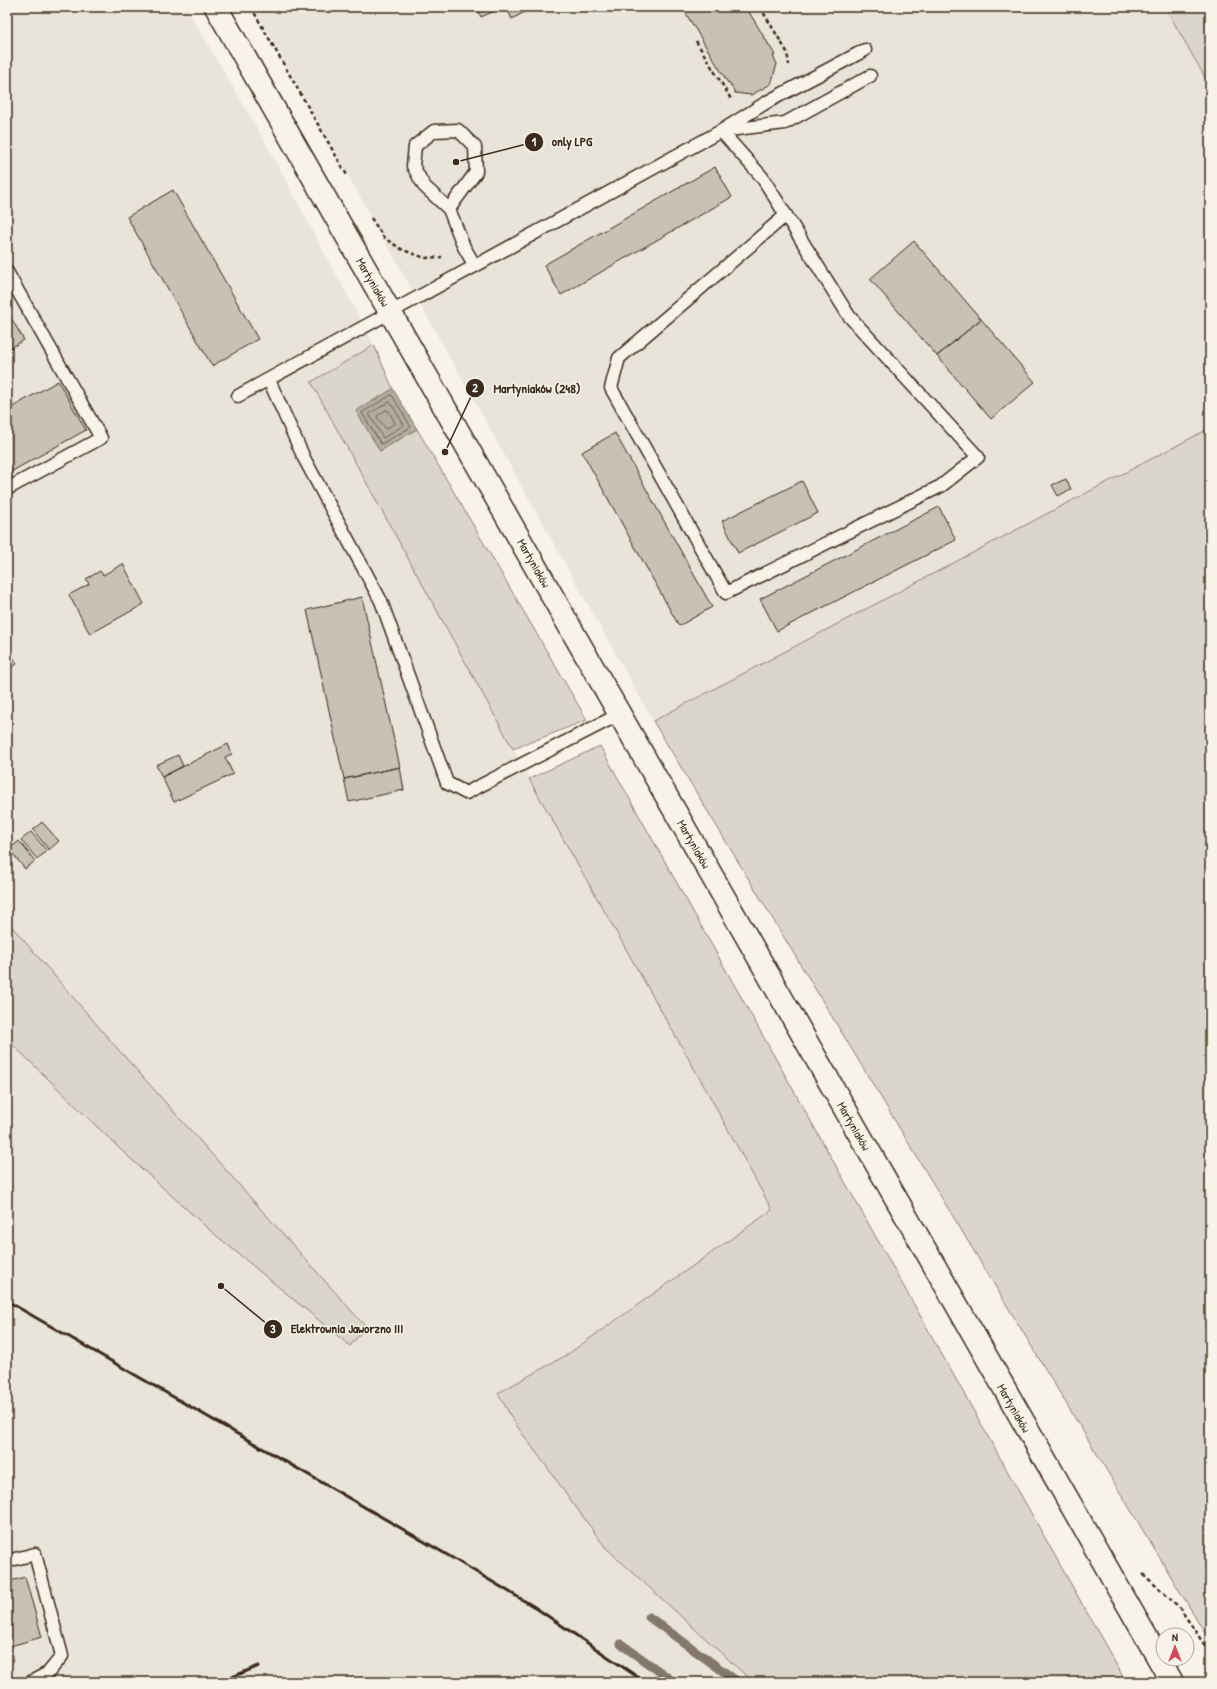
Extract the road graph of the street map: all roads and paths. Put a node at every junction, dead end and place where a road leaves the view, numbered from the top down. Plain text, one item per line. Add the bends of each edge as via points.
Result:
1 (216, 7) edge
2 (251, 7) edge
3 (760, 7) edge
4 (696, 40) dead end
5 (865, 50) dead end
6 (789, 67) dead end
7 (870, 76) dead end
8 (733, 102) dead end
9 (721, 131) junction
10 (348, 177) dead end
11 (450, 209) junction
12 (786, 215) junction
13 (371, 218) dead end
14 (464, 248) junction
15 (475, 266) junction
16 (7, 272) edge
17 (391, 313) junction
18 (269, 380) junction
19 (238, 396) dead end
20 (7, 489) edge
21 (620, 714) junction
22 (7, 1561) edge
23 (1112, 1580) junction
24 (1210, 1653) edge
25 (31, 1682) edge
26 (1172, 1682) edge

1 - 17 main road, Martyniaków
2 - 10 path
3 - 6 path via 787,52
4 - 8 path
5 - 9 lane via 767,102
7 - 9 lane via 785,123
9 - 12 lane via 762,177
9 - 15 lane
11 - 11 lane via 424,186 413,166 415,146 434,131 458,130 475,147 476,172
11 - 14 lane
12 - 12 lane via 619,358 610,388 726,593 941,486 978,457 849,316
13 - 14 path via 384,238 403,250 425,258 448,256
14 - 15 lane
15 - 17 lane
16 - 20 lane via 101,438
17 - 18 lane
17 - 21 main road, Martyniaków
18 - 19 lane
18 - 21 lane via 304,458 381,601 447,783 466,793
21 - 23 main road, Martyniaków
22 - 25 lane via 35,1554 62,1656 48,1673
23 - 24 path via 1143,1573 1179,1607
23 - 26 main road, Martyniaków

